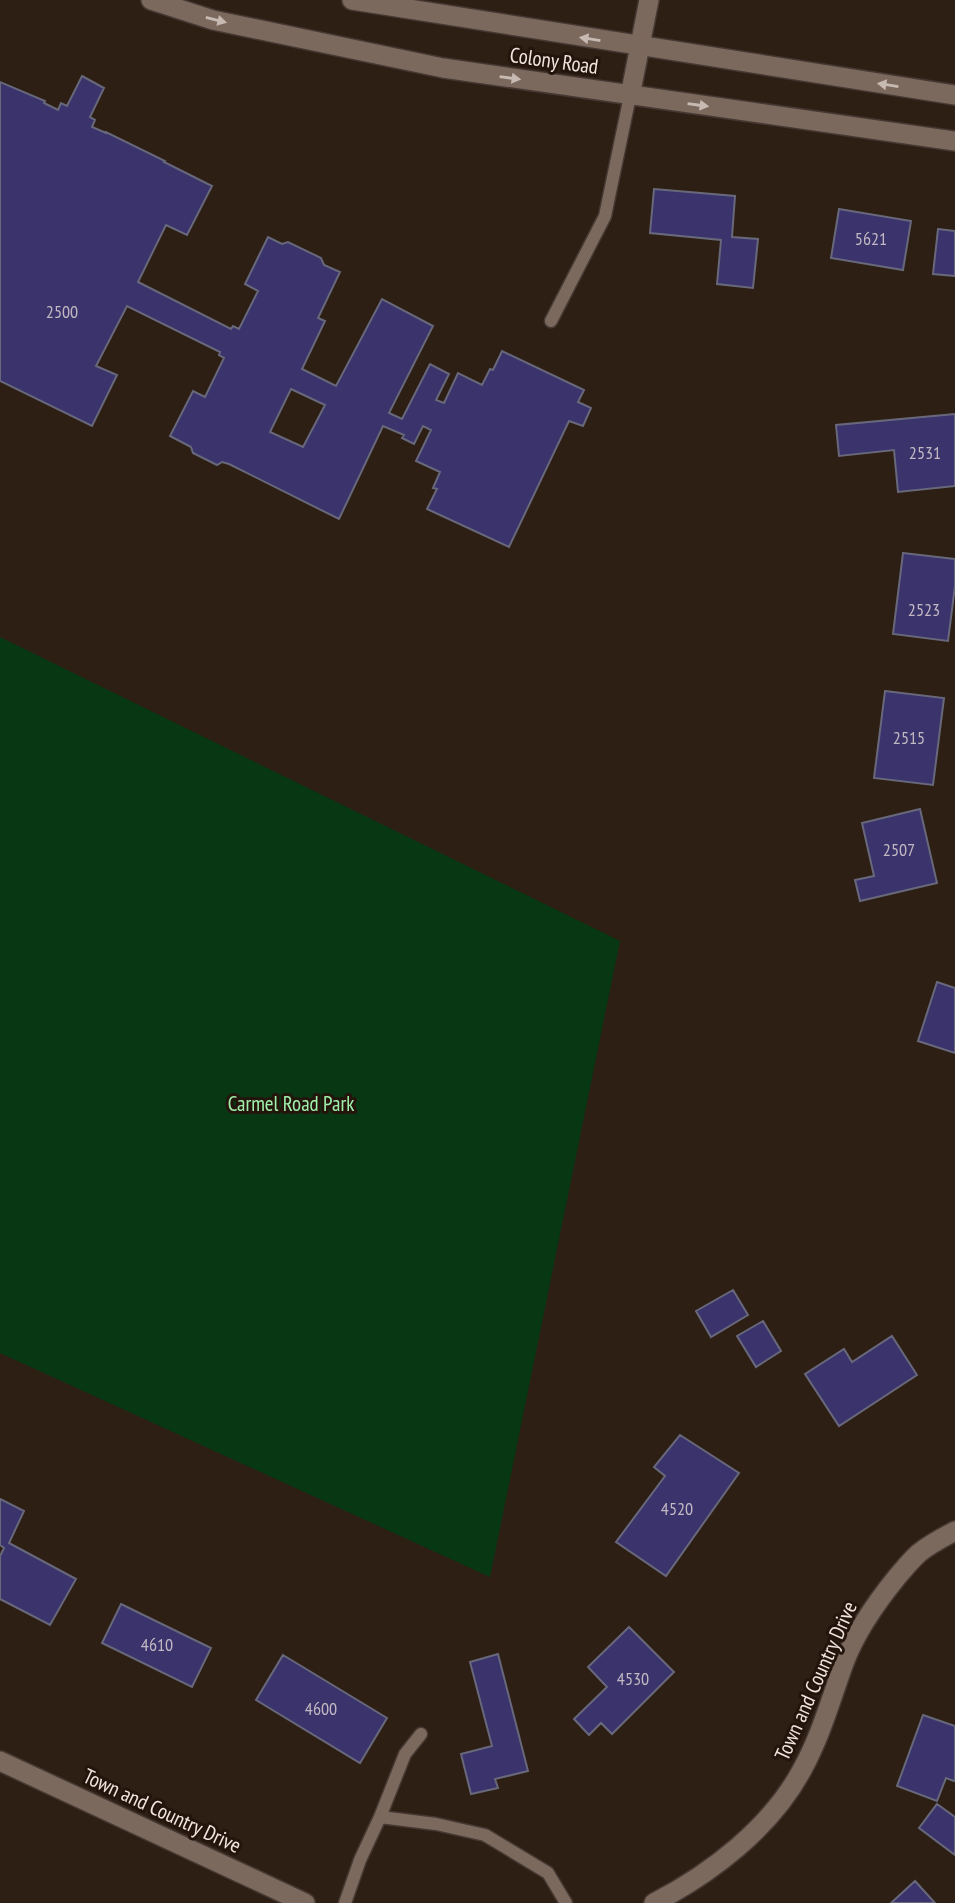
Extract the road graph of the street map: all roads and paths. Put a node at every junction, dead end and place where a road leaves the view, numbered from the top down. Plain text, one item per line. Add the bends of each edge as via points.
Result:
1 (151, 0) edge
2 (352, 0) edge
3 (649, 0) edge
4 (639, 46) junction
5 (955, 95) edge
6 (630, 96) junction
7 (955, 141) edge
8 (551, 321) dead end
9 (955, 1531) edge
10 (421, 1734) dead end
11 (0, 1760) edge
12 (380, 1817) junction
13 (305, 1903) edge
14 (345, 1903) edge
15 (566, 1903) edge
16 (654, 1903) edge

1 -> 6 main road, Colony Road via 213,20 443,68
4 -> 2 main road, Colony Road
3 - 4 main road
5 -> 4 main road, Colony Road
4 - 6 main road
6 -> 7 main road, Colony Road
6 - 8 lane via 605,216
9 - 16 main road, Town and Country Drive via 916,1556 870,1611 845,1661 808,1758 777,1808 730,1855
10 - 12 lane via 405,1754
11 - 13 main road, Town and Country Drive
12 - 14 lane
12 - 15 lane via 485,1835 548,1872

